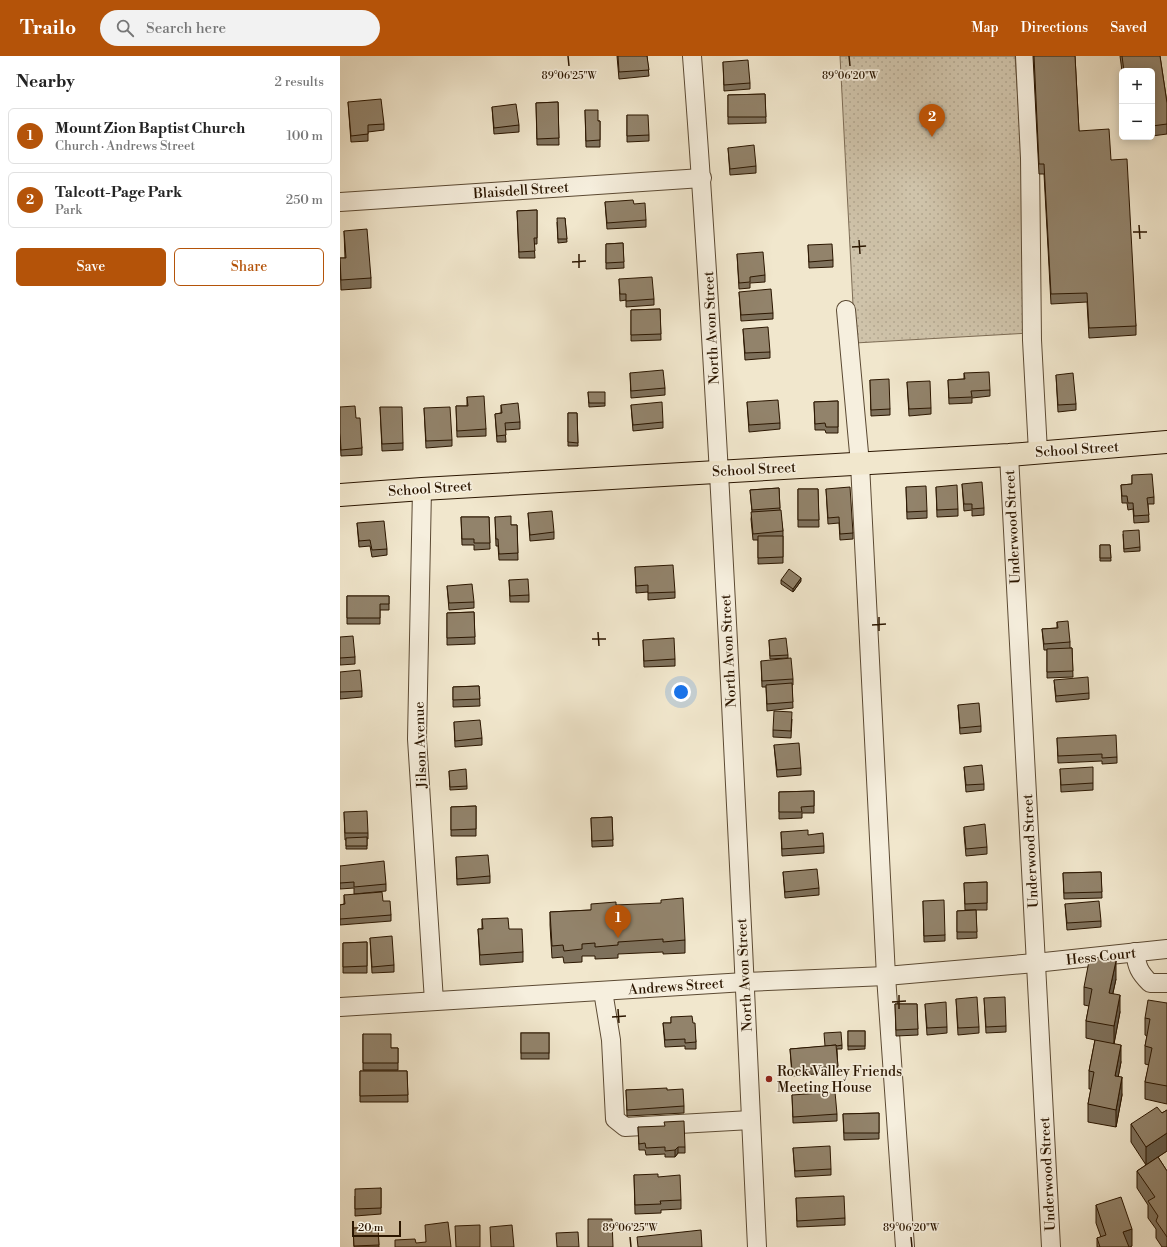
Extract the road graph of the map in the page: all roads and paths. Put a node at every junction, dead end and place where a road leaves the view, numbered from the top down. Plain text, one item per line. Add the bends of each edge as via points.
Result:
1 (692, 56) edge
2 (1025, 56) edge
3 (702, 178) junction
4 (340, 202) edge
5 (846, 310) dead end
6 (1167, 442) edge
7 (1038, 452) junction
8 (1009, 454) junction
9 (860, 464) junction
10 (719, 471) junction
11 (422, 488) junction
12 (340, 495) edge
13 (1167, 949) edge
14 (1135, 952) junction
15 (1036, 963) junction
16 (886, 976) junction
17 (745, 982) junction
18 (1167, 983) edge
19 (603, 991) junction
20 (434, 1002) junction
21 (340, 1007) edge
22 (751, 1120) junction
23 (905, 1240) edge
24 (757, 1247) edge
25 (1051, 1247) edge

1 - 3 street, North Avon Street
2 - 7 street via 1030,158 1032,340
3 - 4 street, Blaisdell Street
3 - 10 street, North Avon Street
5 - 9 street
6 - 7 main road, School Street
7 - 8 main road, School Street
8 - 9 main road, School Street
8 - 15 street, Underwood Street
9 - 10 main road, School Street
9 - 16 street
10 - 11 main road, School Street
10 - 17 street, North Avon Street
11 - 12 main road, School Street
11 - 20 street, Jilson Avenue via 418,739
13 - 14 street, Hess Court
14 - 15 street, Hess Court
14 - 18 street via 1142,976 1150,982
15 - 16 street, Andrews Street
15 - 25 street, Underwood Street
16 - 17 street, Andrews Street
16 - 23 street
17 - 19 street, Andrews Street
17 - 22 street, North Avon Street
19 - 20 street, Andrews Street
19 - 22 street via 611,1040 615,1119 625,1128
20 - 21 street, Andrews Street
22 - 24 street, North Avon Street

